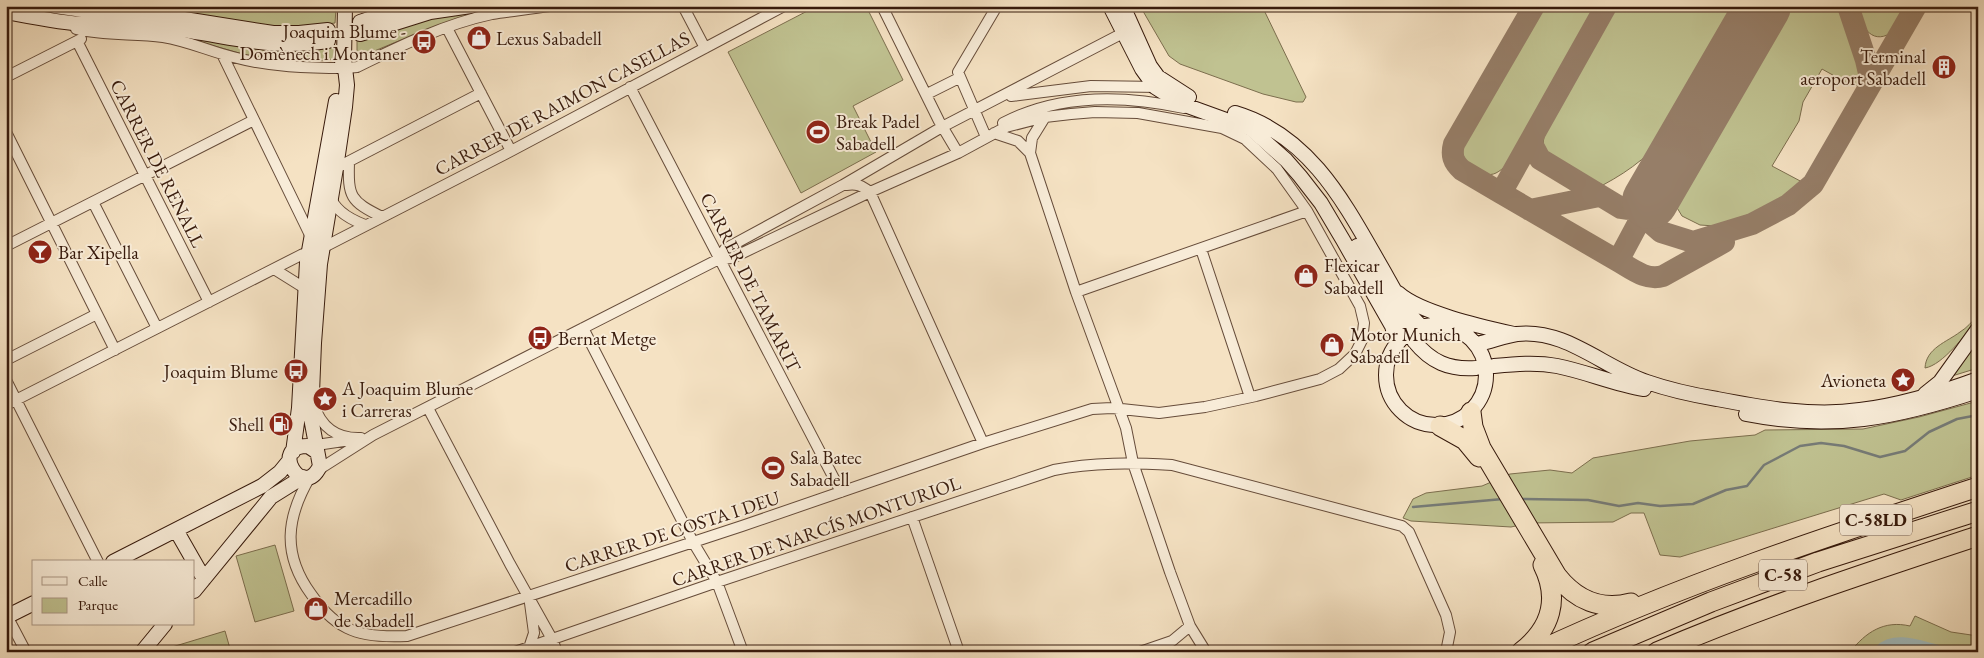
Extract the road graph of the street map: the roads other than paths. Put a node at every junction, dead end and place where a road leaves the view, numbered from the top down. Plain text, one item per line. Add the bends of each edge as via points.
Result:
1 (345, 6) edge
2 (408, 6) edge
3 (471, 6) edge
4 (549, 6) edge
5 (683, 6) edge
6 (784, 6) edge
7 (882, 6) edge
8 (997, 6) edge
9 (1110, 6) edge
10 (1123, 6) edge
11 (62, 7) edge
12 (6, 12) edge
13 (47, 18) junction
14 (447, 28) junction
15 (94, 32) junction
16 (1123, 33) junction
17 (77, 41) junction
18 (705, 48) junction
19 (222, 54) junction
20 (344, 65) junction
21 (6, 77) edge
22 (959, 78) junction
23 (630, 87) junction
24 (1155, 87) junction
25 (481, 93) junction
26 (927, 94) junction
27 (1000, 98) junction
28 (975, 111) junction
29 (1199, 111) junction
30 (1238, 113) junction
31 (1045, 117) junction
32 (254, 120) junction
33 (942, 127) junction
34 (1252, 129) junction
35 (6, 132) edge
36 (990, 135) junction
37 (330, 136) junction
38 (511, 151) junction
39 (11, 152) edge
40 (1030, 153) junction
41 (958, 154) junction
42 (343, 165) junction
43 (145, 176) junction
44 (844, 185) junction
45 (870, 192) junction
46 (331, 198) junction
47 (93, 202) junction
48 (1307, 211) junction
49 (382, 216) junction
50 (51, 223) junction
51 (365, 226) junction
52 (312, 237) junction
53 (6, 246) edge
54 (323, 248) junction
55 (1200, 248) junction
56 (308, 252) junction
57 (719, 259) junction
58 (274, 269) junction
59 (306, 289) junction
60 (1394, 289) junction
61 (1076, 292) junction
62 (209, 302) junction
63 (97, 314) junction
64 (1405, 326) dead end
65 (1422, 327) junction
66 (157, 328) junction
67 (583, 328) junction
68 (1978, 329) edge
69 (1516, 334) junction
70 (1414, 341) dead end
71 (1397, 343) junction
72 (1476, 344) junction
73 (1580, 349) junction
74 (115, 350) junction
75 (6, 360) edge
76 (1485, 365) junction
77 (1978, 379) edge
78 (6, 380) edge
79 (1644, 389) junction
80 (1978, 389) edge
81 (312, 397) junction
82 (1250, 397) junction
83 (1921, 398) junction
84 (16, 400) junction
85 (6, 405) edge
86 (428, 408) junction
87 (1118, 409) junction
88 (1470, 412) junction
89 (1440, 426) junction
90 (373, 435) junction
91 (361, 438) junction
92 (983, 443) junction
93 (313, 448) junction
94 (291, 457) junction
95 (1133, 463) junction
96 (1492, 473) junction
97 (310, 475) junction
98 (1978, 487) edge
99 (841, 492) junction
100 (1978, 511) edge
101 (912, 517) junction
102 (1520, 520) junction
103 (176, 530) junction
104 (1978, 536) edge
105 (693, 542) junction
106 (97, 560) edge
107 (118, 560) edge
108 (193, 560) edge
109 (195, 563) edge
110 (204, 579) junction
111 (717, 582) junction
112 (195, 590) edge
113 (1678, 590) junction
114 (529, 597) junction
115 (32, 604) edge
116 (7, 616) edge
117 (163, 626) edge
118 (1190, 626) junction
119 (11, 632) edge
120 (552, 639) junction
121 (530, 645) junction
122 (26, 652) edge
123 (142, 652) edge
124 (514, 652) edge
125 (557, 652) edge
126 (743, 652) edge
127 (959, 652) edge
128 (1140, 652) edge
129 (1206, 652) edge
130 (1446, 652) edge
131 (1521, 652) edge
132 (1536, 652) edge
133 (1593, 652) edge
134 (1657, 652) edge

1 - 20 street
2 - 3 street via 360,28
4 - 14 street via 492,14
5 - 18 street
6 - 18 street, CARRER DE RAIMON CASELLAS
7 - 26 street
8 - 22 street via 958,72
9 - 16 street
10 - 30 street via 1158,77 1199,101
11 - 13 street via 166,16 273,33 328,36 296,45 266,44 174,28 79,24
12 - 13 street
13 - 15 street via 68,27
14 - 20 street via 357,67
14 - 25 street
15 - 17 street
15 - 19 street via 163,37
16 - 24 street
16 - 27 street
17 - 21 street
17 - 43 street, CARRER DE RENALL
18 - 23 street, CARRER DE RAIMON CASELLAS
19 - 20 street via 272,65
19 - 32 street
20 - 37 street
20 - 42 street
22 - 26 street
22 - 28 street
23 - 38 street, CARRER DE RAIMON CASELLAS
23 - 57 street, CARRER DE TAMARIT
24 - 27 street via 1091,86
24 - 29 street
24 - 30 street via 1165,88 1215,111
25 - 38 street
25 - 42 street
26 - 33 street
27 - 28 street
28 - 33 street
28 - 36 street
29 - 34 street
29 - 36 street via 1155,102 1091,100 1045,106 998,126
30 - 60 street via 1275,130 1317,167 1346,206
31 - 36 street via 1010,125
31 - 40 street via 1032,138
31 - 48 street via 1095,112 1138,113 1222,128 1245,139 1277,169
32 - 43 street
32 - 52 street
33 - 41 street
33 - 44 street
34 - 64 street via 1285,149 1317,182
34 - 71 street via 1286,160 1321,203 1392,326
35 - 39 street
36 - 40 street via 1018,141
36 - 41 street
37 - 46 street via 328,184
37 - 52 street
38 - 49 street, CARRER DE RAIMON CASELLAS
39 - 50 street
40 - 61 street
41 - 45 street
42 - 46 street
42 - 49 street via 350,194 360,206
43 - 47 street
43 - 62 street, CARRER DE RENALL
44 - 45 street via 863,186
44 - 57 street via 725,250
45 - 57 street via 732,258
45 - 92 street
46 - 51 street via 350,219
46 - 54 street
47 - 50 street
47 - 66 street
48 - 55 street
48 - 82 street, CARRER DE COSTA I DEU via 1360,306 1364,322 1362,340 1355,354 1339,369 1320,379
49 - 51 street, CARRER DE RAIMON CASELLAS
50 - 53 street
50 - 63 street
51 - 54 street, CARRER DE RAIMON CASELLAS
52 - 54 street
52 - 56 street
54 - 56 street, CARRER DE RAIMON CASELLAS
54 - 81 street
55 - 61 street
55 - 82 street
56 - 58 street, CARRER DE RAIMON CASELLAS
56 - 59 street
57 - 67 street
57 - 99 street, CARRER DE TAMARIT
58 - 59 street
58 - 62 street, CARRER DE RAIMON CASELLAS
59 - 94 street via 299,408
60 - 65 street via 1407,312
60 - 69 street via 1416,306
61 - 87 street
62 - 66 street, CARRER DE RAIMON CASELLAS
63 - 74 street
63 - 75 street
65 - 71 street
65 - 72 street via 1452,327
66 - 74 street, CARRER DE RAIMON CASELLAS
67 - 86 street
67 - 105 street
68 - 83 street via 1940,382
69 - 72 street
69 - 73 street via 1547,336
69 - 76 street via 1499,345
70 - 76 street via 1433,360 1444,365 1462,369
71 - 89 street via 1386,371 1387,386 1393,400 1410,418
72 - 76 street
73 - 79 street
73 - 83 street via 1630,376 1658,386 1767,408 1843,412
74 - 84 street, CARRER DE RAIMON CASELLAS
76 - 79 street via 1557,366
76 - 88 street via 1484,391
77 - 83 street
78 - 84 street
79 - 80 street via 1691,403 1772,419 1813,423 1890,416
81 - 91 street via 325,426 339,435
81 - 93 street
82 - 87 street, CARRER DE COSTA I DEU via 1159,413
84 - 85 street, CARRER DE RAIMON CASELLAS
84 - 106 street
86 - 90 street
86 - 114 street
87 - 92 street, CARRER DE COSTA I DEU via 1092,409
87 - 95 street via 1126,428
88 - 89 street via 1459,420
88 - 96 highway via 1475,434
89 - 96 highway via 1471,445
90 - 91 street
90 - 97 street
91 - 93 street
92 - 99 street, CARRER DE COSTA I DEU
93 - 94 street via 300,447
93 - 97 street via 320,462
94 - 97 street via 293,472
94 - 103 street via 271,480
95 - 101 street, CARRER DE NARCÍS MONTURIOL via 1077,465 1054,470
95 - 118 street
95 - 130 street, CARRER DE NARCÍS MONTURIOL via 1172,465 1402,526 1409,532 1446,615 1450,632
96 - 102 highway
97 - 110 street via 272,497
97 - 114 street, CARRER DE COSTA I DEU via 294,509 290,538 294,564 304,585 324,612 347,628 389,637 407,636
98 - 113 highway, C-58LD
99 - 105 street, CARRER DE COSTA I DEU
100 - 133 highway, C-58 via 1818,562
101 - 111 street, CARRER DE NARCÍS MONTURIOL
101 - 127 street
102 - 113 highway via 1556,576 1584,600 1603,606 1625,605
102 - 131 highway via 1545,570 1551,597 1543,629
103 - 107 street
103 - 108 street
104 - 134 highway, C-58 via 1764,608
105 - 111 street
105 - 114 street, CARRER DE COSTA I DEU
109 - 110 street
110 - 112 street
111 - 120 street, CARRER DE NARCÍS MONTURIOL
111 - 126 street
113 - 132 highway, C-58LD
114 - 120 street
114 - 121 street via 534,634
115 - 116 street
116 - 119 street
117 - 123 street
118 - 128 street via 1172,641
118 - 129 street
119 - 122 street
120 - 121 street, CARRER DE NARCÍS MONTURIOL
120 - 125 street
121 - 124 street, CARRER DE NARCÍS MONTURIOL

